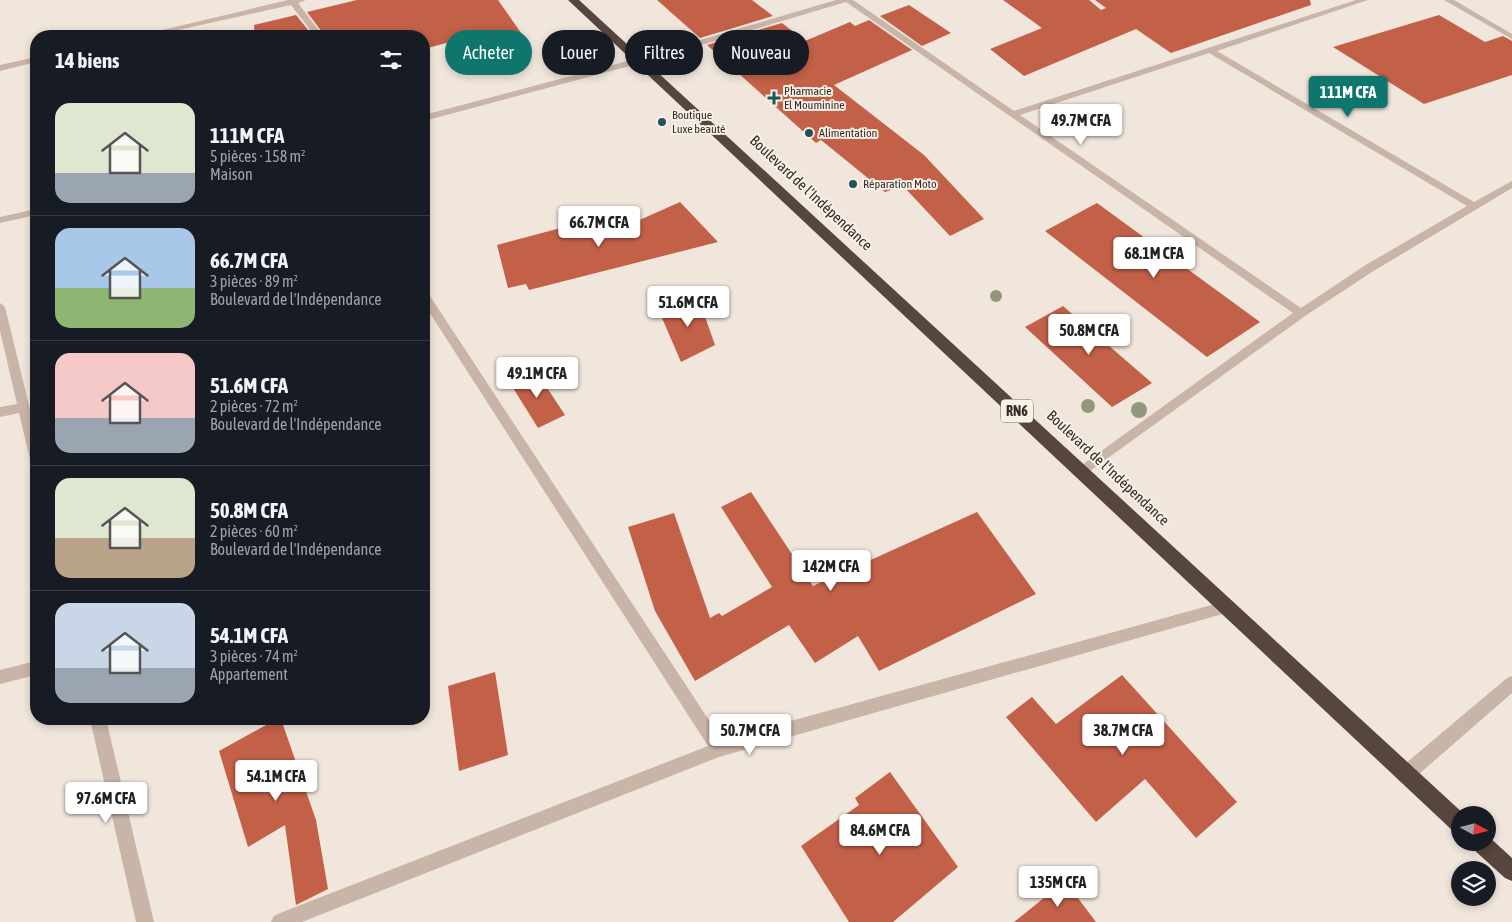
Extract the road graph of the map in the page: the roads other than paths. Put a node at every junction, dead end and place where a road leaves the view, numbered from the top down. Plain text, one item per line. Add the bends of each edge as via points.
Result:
1 (573, 0) edge
2 (846, 0) edge
3 (1364, 0) edge
4 (1448, 0) edge
5 (296, 1) edge
6 (168, 30) edge
7 (315, 30) edge
8 (1512, 37) edge
9 (703, 42) edge
10 (625, 49) edge
11 (1210, 50) junction
12 (30, 61) edge
13 (625, 64) edge
14 (0, 68) edge
15 (653, 75) edge
16 (1012, 114) junction
17 (430, 116) edge
18 (1512, 184) edge
19 (1474, 206) junction
20 (30, 213) edge
21 (0, 220) edge
22 (430, 305) edge
23 (0, 307) edge
24 (1301, 313) junction
25 (24, 406) junction
26 (0, 412) edge
27 (30, 432) edge
28 (1083, 471) junction
29 (1226, 607) junction
30 (30, 670) edge
31 (0, 677) edge
32 (1512, 683) edge
33 (99, 725) edge
34 (719, 748) junction
35 (1405, 775) junction
36 (1451, 816) edge
37 (1490, 851) edge
38 (1512, 871) edge
39 (145, 922) edge
40 (280, 922) edge

1 - 10 highway, Boulevard de l'Indépendance / RN6
2 - 9 street
2 - 16 street
3 - 11 street
4 - 8 street
5 - 6 street
5 - 7 street
11 - 16 street
11 - 19 street
12 - 14 street
13 - 17 street
15 - 28 highway, Boulevard de l'Indépendance / RN6
16 - 24 street
18 - 19 street
19 - 24 street
20 - 21 street
22 - 34 street
23 - 25 street
24 - 28 street
25 - 26 street
25 - 27 street
28 - 29 highway, Boulevard de l'Indépendance / RN6
29 - 34 street
29 - 35 highway, Boulevard de l'Indépendance / RN6
30 - 31 street
32 - 35 street
33 - 39 street
34 - 40 street
35 - 36 highway, Boulevard de l'Indépendance / RN6
37 - 38 highway

